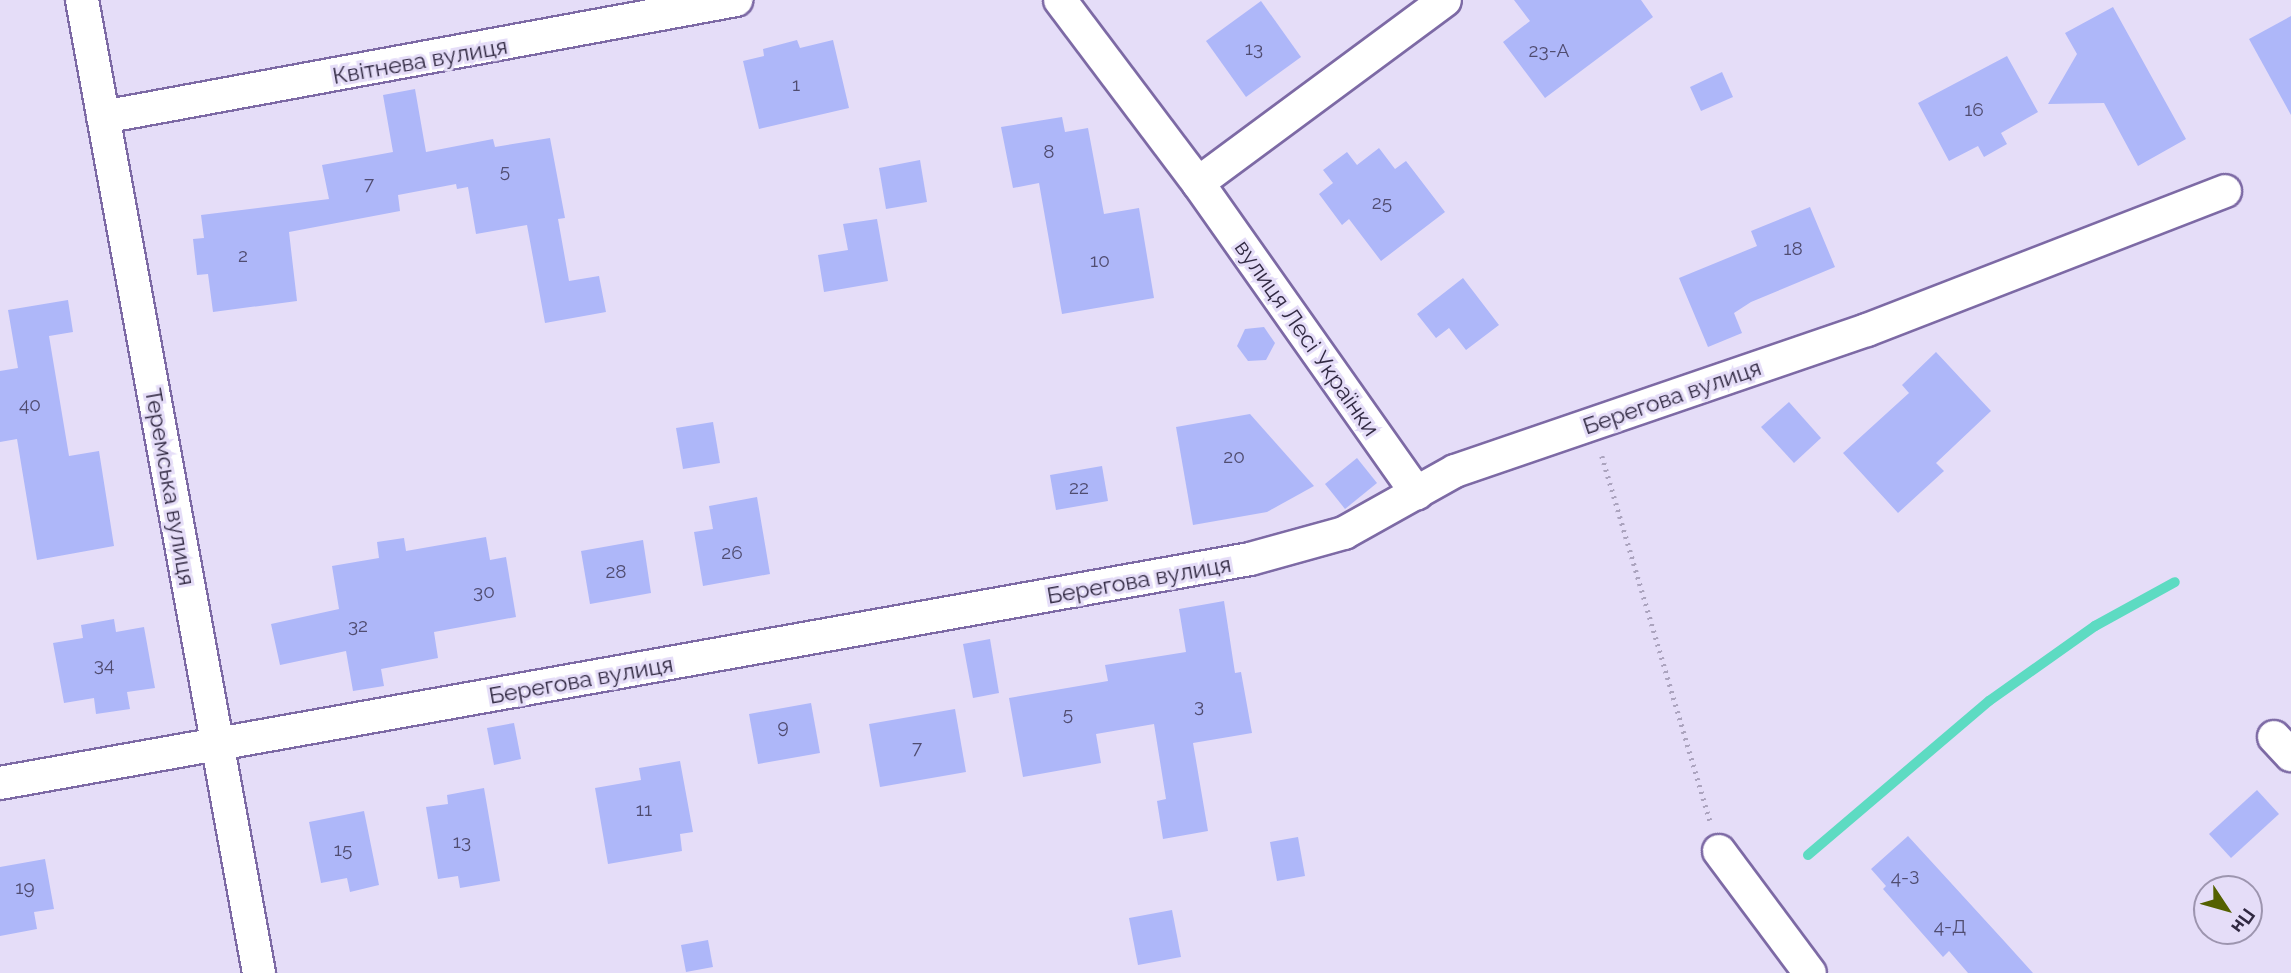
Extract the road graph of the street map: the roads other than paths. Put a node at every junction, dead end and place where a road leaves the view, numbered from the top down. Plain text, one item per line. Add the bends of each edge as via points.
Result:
1 (82, 0) edge
2 (736, 0) edge
3 (1060, 0) edge
4 (1445, 0) edge
5 (103, 117) junction
6 (1198, 183) junction
7 (2225, 191) dead end
8 (1417, 493) junction
9 (215, 746) junction
10 (0, 783) edge
11 (1719, 851) road end
12 (259, 973) edge
13 (1810, 973) edge

1 - 5 street, Теремська вулиця
2 - 5 street, Квітнева вулиця
3 - 6 street, вулиця Лесі Українки
4 - 6 street
5 - 9 street, Теремська вулиця
6 - 8 street, вулиця Лесі Українки
7 - 8 street, Берегова вулиця via 1867,330 1455,471
8 - 9 street, Берегова вулиця via 1345,533 1250,559
9 - 10 street, Берегова вулиця
9 - 12 street, Теремська вулиця
11 - 13 street

